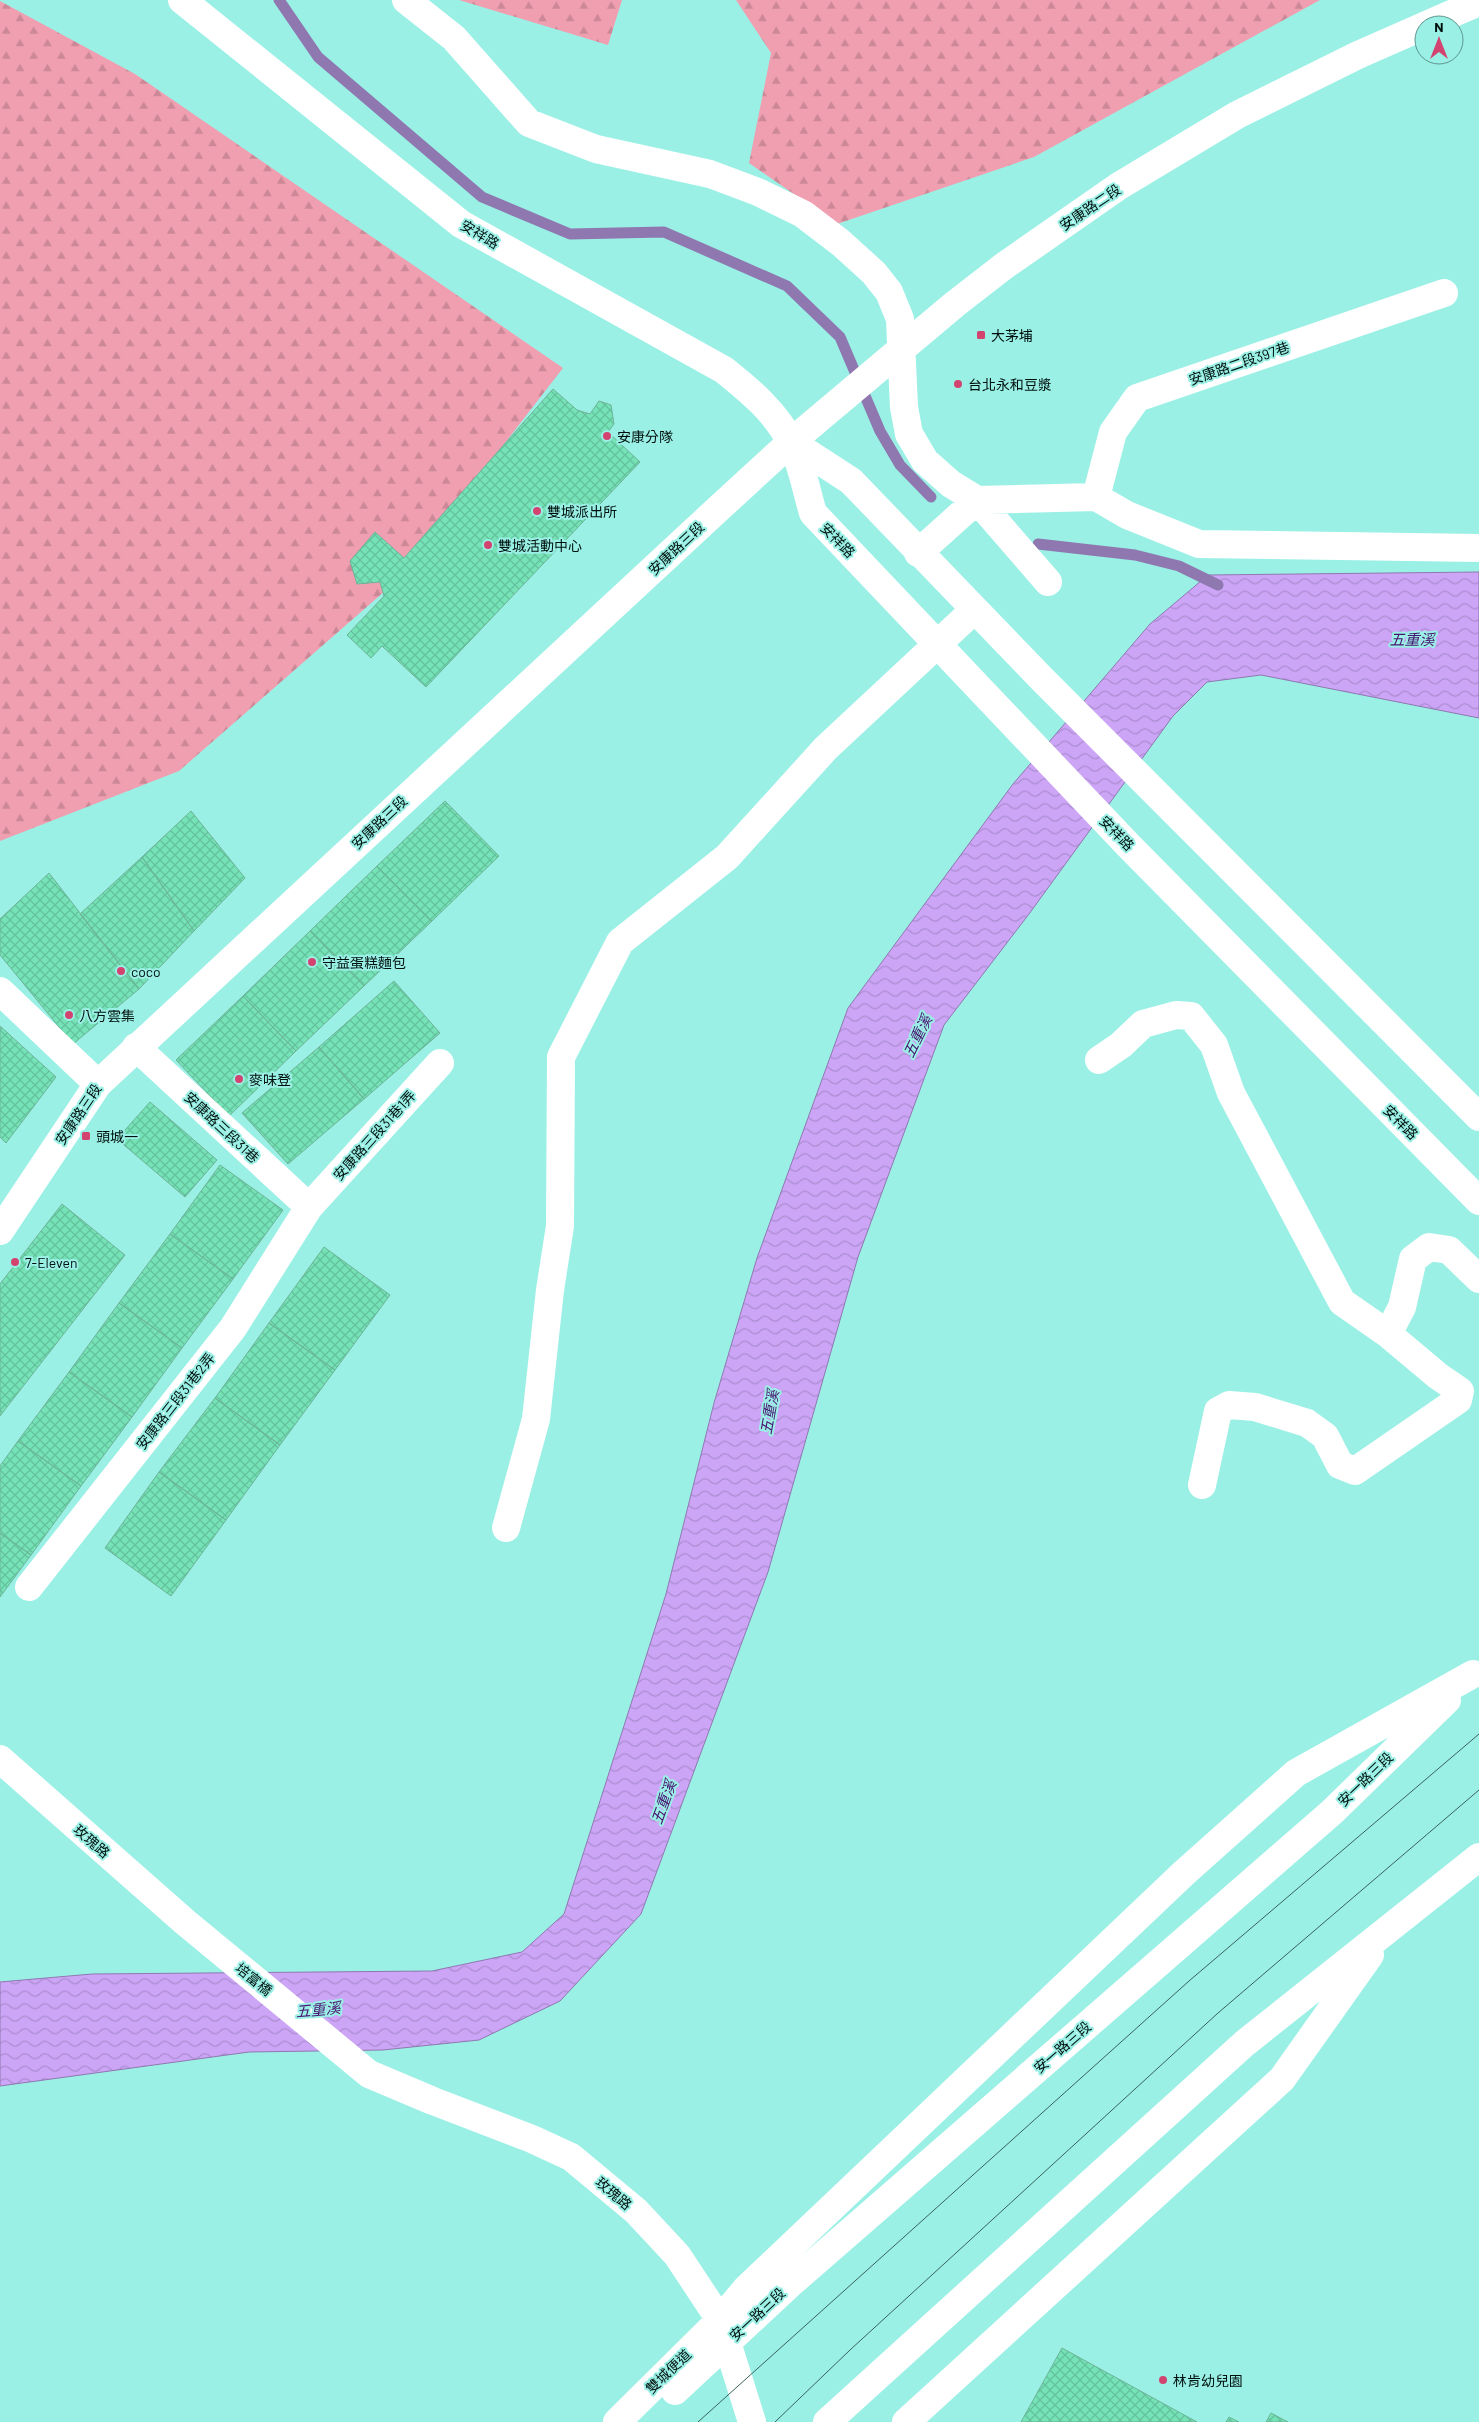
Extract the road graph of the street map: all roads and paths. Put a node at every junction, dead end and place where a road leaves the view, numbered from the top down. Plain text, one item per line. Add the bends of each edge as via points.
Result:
1 (182, 0) edge
2 (406, 0) edge
3 (1479, 2) edge
4 (1448, 15) edge
5 (1414, 30) edge
6 (1444, 294) dead end
7 (901, 349) junction
8 (791, 442) junction
9 (1096, 497) junction
10 (977, 500) junction
11 (1479, 548) edge
12 (918, 553) junction
13 (1048, 582) dead end
14 (974, 610) junction
15 (937, 644) junction
16 (0, 991) edge
17 (136, 1047) junction
18 (1100, 1060) dead end
19 (440, 1063) dead end
20 (98, 1084) junction
21 (1479, 1117) edge
22 (1479, 1201) edge
23 (309, 1207) junction
24 (0, 1231) edge
25 (1479, 1279) edge
26 (1388, 1334) junction
27 (1202, 1485) dead end
28 (506, 1528) dead end
29 (29, 1587) dead end
30 (1476, 1672) edge
31 (0, 1759) edge
32 (1479, 1857) edge
33 (185, 1922) joint
34 (1389, 1929) junction
35 (369, 2074) joint
36 (720, 2320) junction
37 (616, 2422) edge
38 (641, 2422) edge
39 (752, 2422) edge
40 (827, 2422) edge
41 (906, 2422) edge

1 - 8 street, 安祥路 via 461,224 724,370 764,404
2 - 7 street via 454,38 528,123 596,149 710,174 802,214 867,267 889,292 900,319
3 - 4 street, 安康路二段
5 - 7 street, 安康路二段 via 1237,115 1120,186 1004,266
6 - 9 street, 安康路二段397巷 via 1136,398 1113,432
7 - 8 street, 安康路二段
7 - 10 street via 909,434 925,460 951,484
8 - 12 street, 安祥路 via 851,481
8 - 15 street, 安祥路 via 812,513
8 - 17 street, 安康路三段
9 - 10 street
9 - 11 street via 1126,515 1199,544
10 - 12 street
10 - 13 street
12 - 14 street, 安祥路
14 - 15 street
14 - 21 street, 安祥路
15 - 22 street, 安祥路 via 1128,845
15 - 28 street via 826,748 727,856 620,942 561,1057 560,1226 536,1419
16 - 20 street
17 - 20 street, 安康路三段
17 - 23 street, 安康路三段31巷
18 - 26 street via 1143,1024 1176,1014 1191,1016 1214,1046 1231,1093 1342,1302
19 - 23 street, 安康路三段31巷1弄
20 - 24 street, 安康路三段
23 - 29 street, 安康路三段31巷2弄 via 233,1328
25 - 26 street via 1449,1250 1429,1247 1414,1259 1402,1307
26 - 27 street via 1460,1390 1458,1400 1355,1471 1340,1465 1325,1436 1307,1423 1255,1407 1229,1405 1218,1410
30 - 36 street, 雙城便道 via 1296,1773 1177,1880 752,2282
30 - 38 street, 安一路三段 via 1332,1812 790,2284
31 - 33 street, 玫瑰路
32 - 34 street
33 - 35 street, 培富橋
34 - 40 street via 1245,2043
34 - 41 street via 1282,2079
35 - 36 street, 玫瑰路 via 572,2157 636,2211 677,2255
36 - 37 street, 雙城便道
36 - 39 street, 玫瑰路

